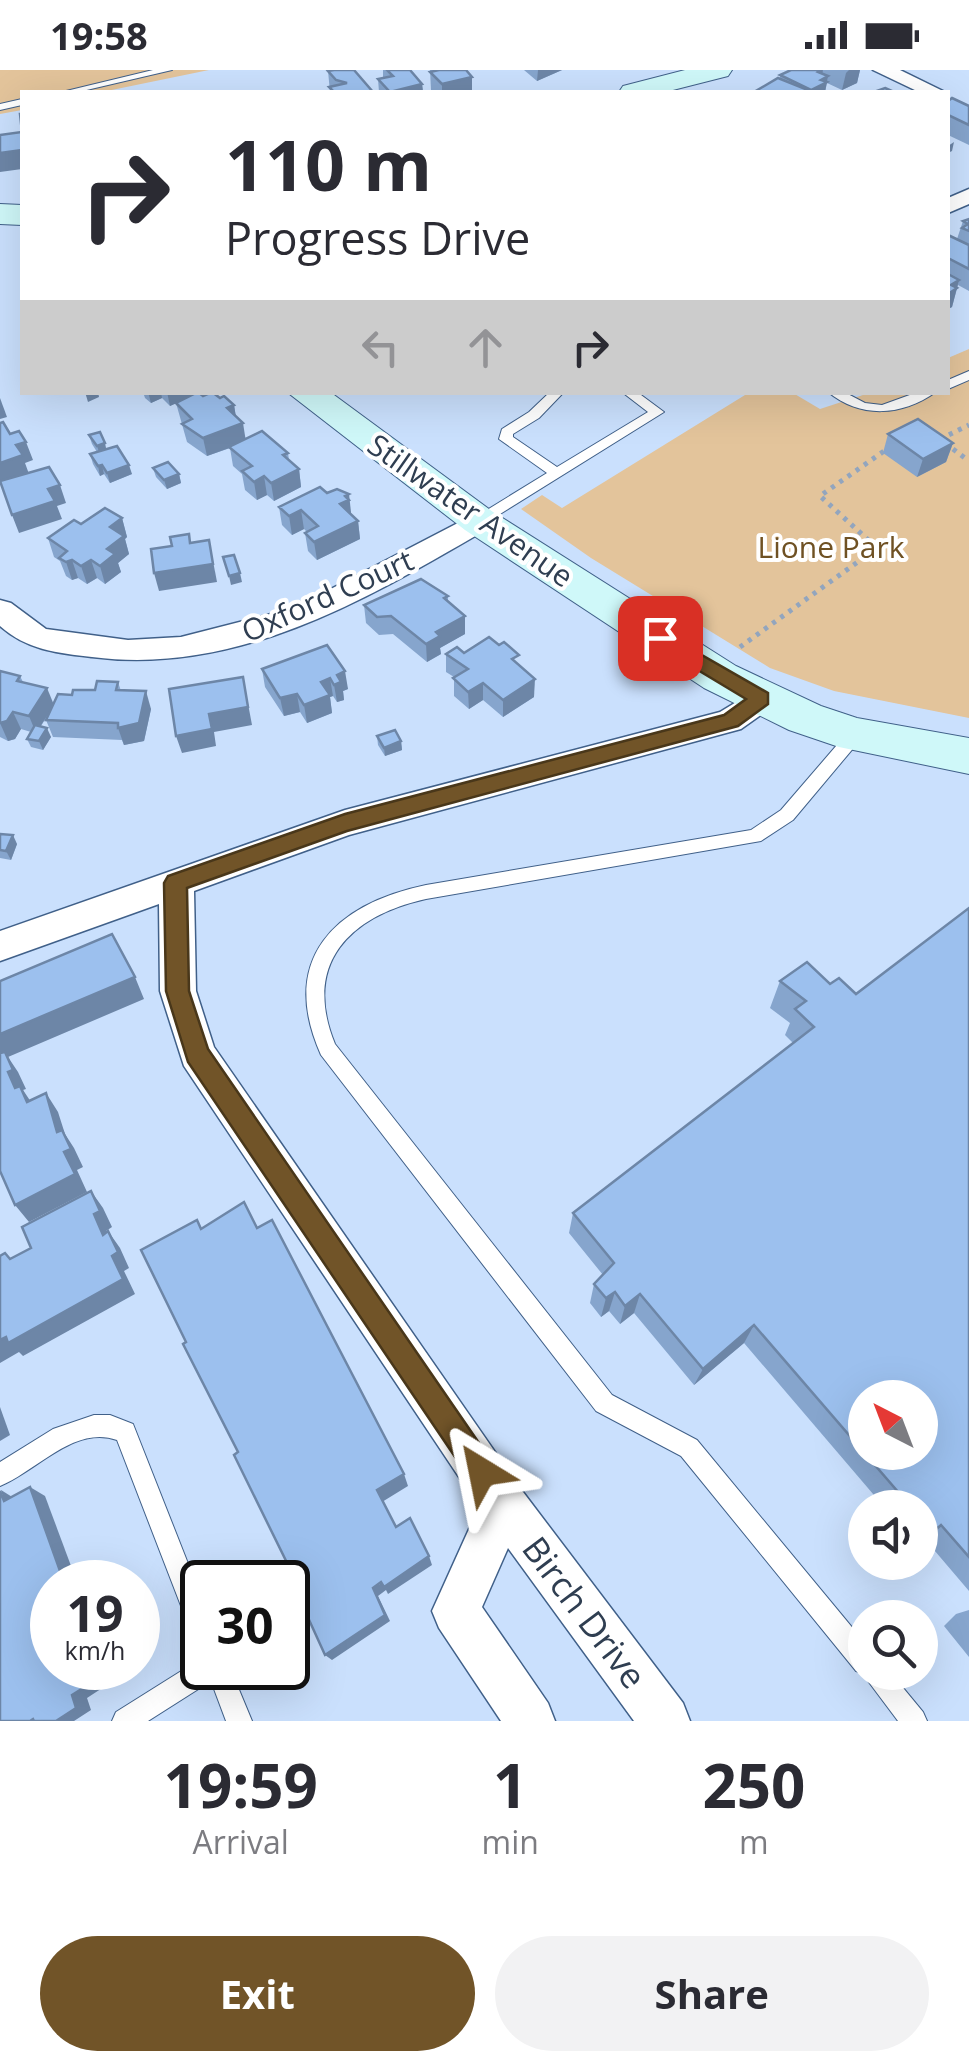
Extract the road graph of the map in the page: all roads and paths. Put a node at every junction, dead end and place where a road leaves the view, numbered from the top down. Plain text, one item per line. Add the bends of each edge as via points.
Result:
1 (168, 70) edge
2 (718, 70) edge
3 (899, 72) edge
4 (76, 90) edge
5 (641, 90) edge
6 (931, 90) edge
7 (309, 395) edge
8 (555, 395) edge
9 (632, 395) edge
10 (839, 395) edge
11 (923, 395) edge
12 (969, 426) edge
13 (926, 429) edge
14 (940, 440) junction
15 (896, 444) edge
16 (969, 461) edge
17 (556, 474) junction
18 (478, 521) junction
19 (0, 610) edge
20 (739, 648) dead end
21 (761, 699) junction
22 (855, 735) junction
23 (969, 756) edge
24 (176, 883) junction
25 (0, 946) edge
26 (0, 1475) edge
27 (504, 1504) junction
28 (180, 1571) edge
29 (848, 1641) edge
30 (180, 1686) edge
31 (227, 1690) edge
32 (889, 1690) edge
33 (124, 1721) edge
34 (239, 1721) edge
35 (530, 1721) edge
36 (665, 1721) edge
37 (914, 1721) edge

1 - 4 lane
2 - 5 main road
3 - 6 street
7 - 18 main road, Stillwater Avenue
8 - 17 lane via 506,438
9 - 17 lane via 657,412
10 - 11 lane via 865,410 887,411
12 - 14 path
13 - 14 path
14 - 16 path
15 - 20 path via 820,496 877,548
17 - 18 lane
18 - 19 street, Oxford Court via 368,584 260,630 184,650 113,653 32,636
18 - 21 main road, Stillwater Avenue
21 - 22 main road, Stillwater Avenue
21 - 24 street via 730,721 345,823
22 - 23 main road, Stillwater Avenue
22 - 29 lane via 787,815 755,836 378,905 326,953 314,1013 328,1049 604,1403 689,1448
24 - 25 street
24 - 27 street, Birch Drive via 178,991 197,1054
26 - 28 lane via 88,1425 109,1422 126,1432
27 - 35 street, Birch Drive via 456,1611
27 - 36 street, Birch Drive
30 - 33 lane
31 - 34 lane
32 - 37 lane

